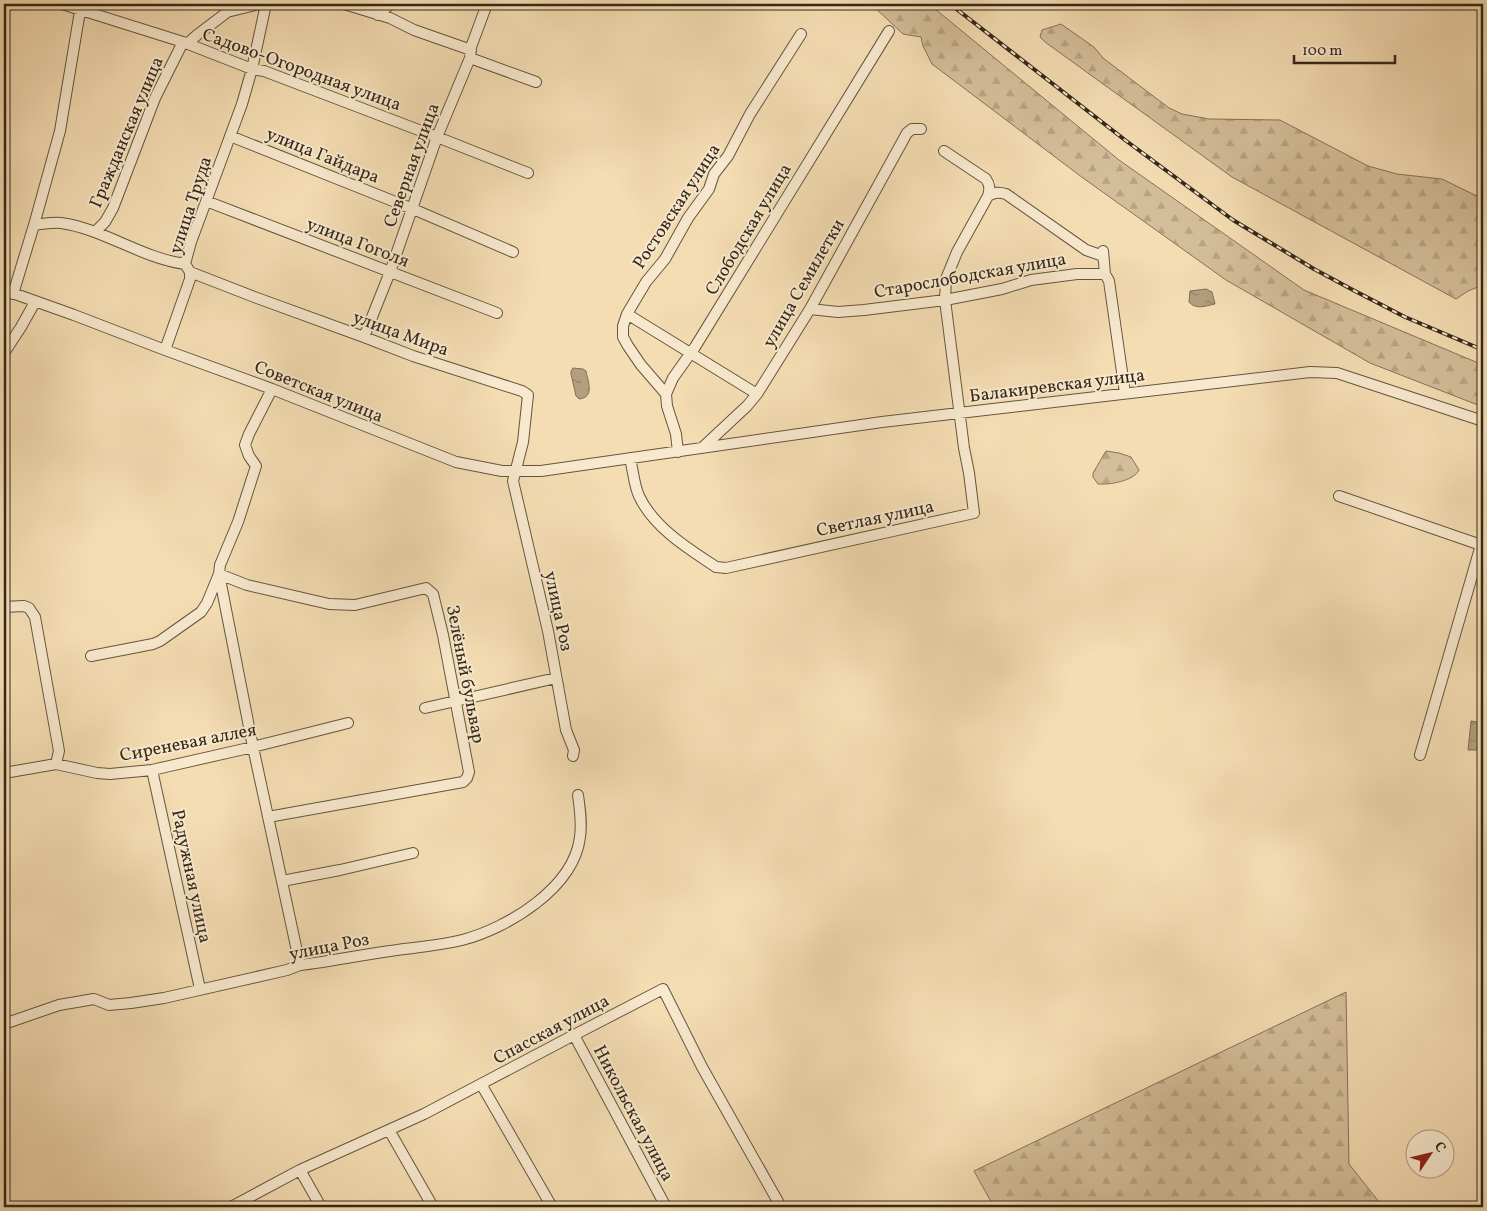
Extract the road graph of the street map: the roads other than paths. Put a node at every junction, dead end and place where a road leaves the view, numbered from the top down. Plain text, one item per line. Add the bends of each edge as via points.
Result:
1 (62, 4) edge
2 (238, 4) edge
3 (259, 4) edge
4 (266, 4) edge
5 (344, 4) edge
6 (390, 4) edge
7 (487, 4) edge
8 (81, 7) edge
9 (228, 11) junction
10 (378, 15) junction
11 (889, 31) dead end
12 (801, 34) dead end
13 (185, 43) junction
14 (471, 54) junction
15 (252, 70) junction
16 (536, 82) dead end
17 (921, 129) dead end
18 (230, 136) junction
19 (437, 137) junction
20 (944, 151) dead end
21 (528, 173) dead end
22 (988, 196) junction
23 (206, 201) junction
24 (413, 209) junction
25 (34, 225) junction
26 (95, 232) junction
27 (513, 252) dead end
28 (187, 268) junction
29 (390, 272) junction
30 (1105, 274) junction
31 (8, 292) edge
32 (944, 300) junction
33 (35, 302) junction
34 (810, 309) junction
35 (497, 314) dead end
36 (627, 314) junction
37 (364, 337) junction
38 (165, 350) junction
39 (4, 352) edge
40 (691, 353) junction
41 (272, 389) junction
42 (1124, 393) junction
43 (666, 394) junction
44 (757, 394) junction
45 (960, 412) junction
46 (1483, 421) edge
47 (702, 448) junction
48 (678, 452) junction
49 (630, 458) junction
50 (515, 472) junction
51 (1338, 496) dead end
52 (1482, 542) edge
53 (219, 574) junction
54 (4, 607) edge
55 (91, 656) dead end
56 (556, 678) junction
57 (455, 701) junction
58 (424, 708) dead end
59 (348, 723) dead end
60 (253, 747) junction
61 (1420, 755) dead end
62 (573, 756) dead end
63 (56, 764) junction
64 (152, 770) junction
65 (4, 773) edge
66 (578, 795) dead end
67 (268, 817) junction
68 (413, 853) dead end
69 (282, 881) junction
70 (300, 965) junction
71 (200, 989) junction
72 (4, 1024) edge
73 (574, 1035) junction
74 (481, 1084) junction
75 (390, 1130) junction
76 (300, 1170) junction
77 (231, 1207) edge
78 (321, 1207) edge
79 (433, 1207) edge
80 (552, 1207) edge
81 (666, 1207) edge
82 (781, 1207) edge

1 - 8 street, Садово-Огородная улица
2 - 9 street
3 - 9 street
4 - 15 street, улица Труда
5 - 10 street
6 - 10 street
7 - 14 street, Северная улица
8 - 13 street, Садово-Огородная улица
8 - 25 street via 60,132
9 - 13 street
10 - 14 street
11 - 40 street, Слободская улица
12 - 36 street, Ростовская улица via 714,174 709,189
13 - 15 street, Садово-Огородная улица
13 - 26 street, Гражданская улица via 155,98 113,208
14 - 16 street
14 - 19 street, Северная улица
15 - 18 street, улица Труда
15 - 19 street, Садово-Огородная улица via 264,71
17 - 34 street, улица Семилетки via 907,133
18 - 23 street, улица Труда
18 - 24 street, улица Гайдара
19 - 21 street, Садово-Огородная улица
19 - 24 street, Северная улица
20 - 22 street via 986,179 990,190
22 - 30 street, Старослободская улица via 994,192 1006,194 1086,250 1103,254
22 - 32 street, Светлая улица via 957,252 946,279
23 - 28 street, улица Труда
23 - 29 street, улица Гоголя
24 - 27 street, улица Гайдара
24 - 29 street, Северная улица
25 - 26 street, улица Мира via 59,223
25 - 31 street
26 - 28 street, улица Мира
28 - 37 street, улица Мира via 257,298
28 - 38 street, улица Труда via 190,279
29 - 35 street, улица Гоголя
29 - 37 street, Северная улица
30 - 32 street, Старослободская улица via 1030,280
30 - 42 street, Старослободская улица via 1109,281
31 - 33 street, Советская улица
32 - 34 street, Старослободская улица via 838,312
32 - 45 street, Светлая улица
33 - 38 street, Советская улица
33 - 39 street
34 - 44 street, улица Семилетки
36 - 40 street
36 - 43 street, Ростовская улица via 623,326 626,342
37 - 50 street, улица Мира via 528,395 523,442
38 - 41 street, Советская улица
40 - 43 street, Слободская улица
40 - 44 street
41 - 50 street, Советская улица via 456,462
41 - 53 street via 245,446 256,466
42 - 45 street, Балакиревская улица
42 - 46 street, Балакиревская улица via 1310,372 1337,374
43 - 48 street
44 - 47 street, улица Семилетки
45 - 47 street, Балакиревская улица
45 - 49 street, Светлая улица via 974,513 726,568 716,567 700,556 651,516 639,495
47 - 48 street, Балакиревская улица
48 - 49 street, Балакиревская улица
49 - 50 street, Советская улица
50 - 56 street, улица Роз via 513,482
51 - 52 street
52 - 61 street
53 - 55 street via 201,612 160,641
53 - 57 street, Зелёный бульвар via 247,585 329,604 356,605 426,588 433,594 444,635
53 - 60 street
54 - 63 street via 24,606 35,617 59,751
56 - 57 street
56 - 62 street, улица Роз
57 - 58 street
57 - 67 street, Зелёный бульвар via 469,772 463,782
59 - 60 street, Сиреневая аллея
60 - 64 street, Сиреневая аллея
60 - 67 street
63 - 64 street, Сиреневая аллея via 110,774
63 - 65 street, Сиреневая аллея
64 - 71 street, Радужная улица
66 - 70 street, улица Роз via 582,817 580,839 572,864 546,894 503,924 461,940
67 - 69 street
68 - 69 street
69 - 70 street
70 - 71 street, улица Роз
71 - 72 street, улица Роз via 131,1004 109,1005 94,999 59,1005
73 - 74 street, Спасская улица
73 - 81 street, Никольская улица
73 - 82 street, Спасская улица via 663,989
74 - 75 street, Спасская улица
74 - 80 street
75 - 76 street, Спасская улица
75 - 79 street
76 - 77 street, Спасская улица
76 - 78 street

